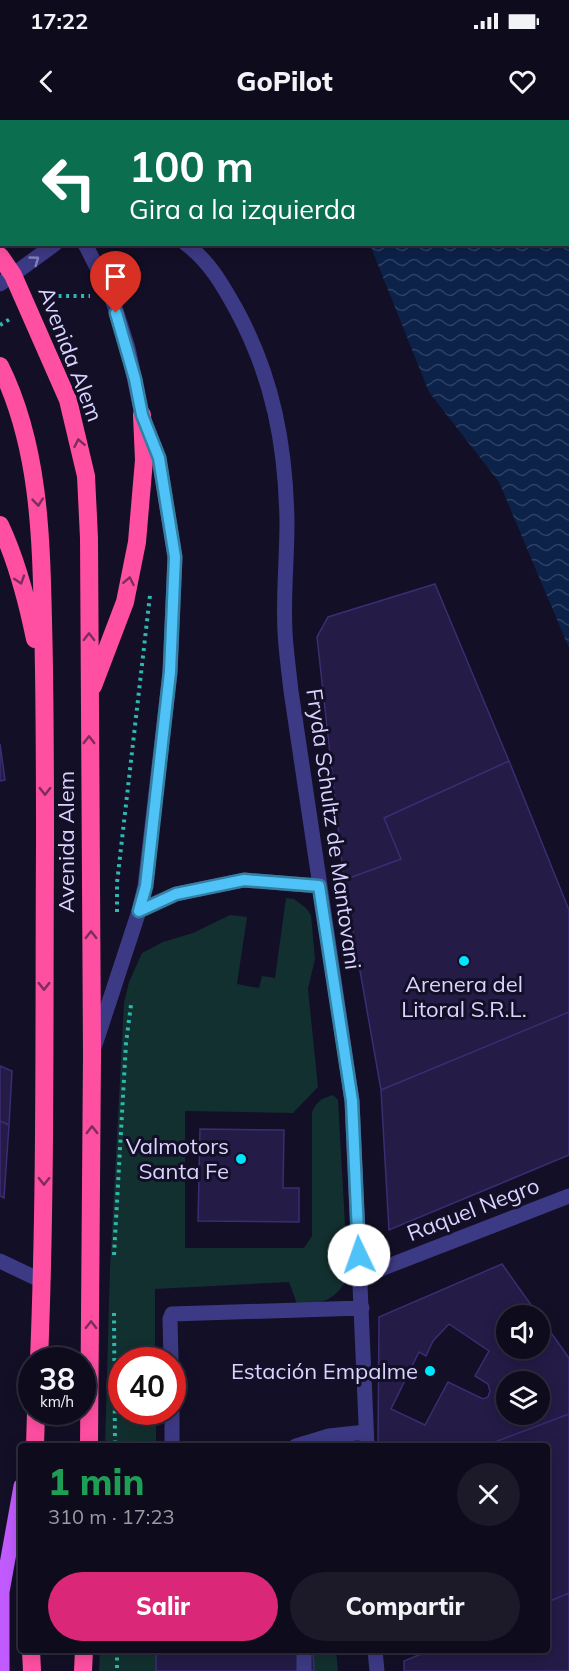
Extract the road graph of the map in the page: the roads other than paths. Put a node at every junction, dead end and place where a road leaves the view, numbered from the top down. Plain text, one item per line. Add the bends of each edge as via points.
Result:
1 (52, 246) edge
2 (86, 246) edge
3 (188, 246) edge
4 (0, 256) edge
5 (7, 280) edge
6 (0, 366) edge
7 (142, 415) junction
8 (0, 525) edge
9 (45, 691) junction
10 (89, 696) junction
11 (319, 886) junction
12 (139, 911) junction
13 (92, 1054) junction
14 (569, 1196) edge
15 (0, 1261) edge
16 (360, 1277) junction
17 (42, 1281) junction
18 (362, 1308) junction
19 (39, 1347) edge
20 (171, 1347) edge
21 (32, 1425) edge
22 (35, 1425) edge
23 (171, 1425) edge
24 (366, 1439) edge
25 (29, 1443) edge
26 (35, 1443) edge
27 (89, 1443) edge
28 (172, 1443) edge
29 (306, 1443) edge
30 (18, 1503) edge
31 (31, 1653) edge
32 (84, 1653) edge
33 (304, 1653) edge
34 (375, 1653) edge
35 (2, 1671) edge
36 (32, 1671) edge
37 (83, 1671) edge
38 (304, 1671) edge
39 (376, 1671) edge

5 -> 1 street
2 - 7 street via 111,295
3 - 11 street, Fryda Schultz de Mantovani via 214,271 244,325 274,403 285,471 285,631
4 - 5 highway, Avenida Alem
10 -> 5 highway, Avenida Alem via 86,476 68,400 28,309
6 -> 9 highway, Avenida Alem via 17,408 36,490 41,532
10 -> 7 highway via 125,602 137,542 144,460
7 - 12 street via 159,458 175,566 170,672 146,886
8 -> 9 highway via 28,602
9 -> 17 highway, Avenida Alem
13 -> 10 highway, Avenida Alem
11 - 12 street via 244,880 176,894
11 - 16 street, Fryda Schultz de Mantovani via 352,1101
12 - 13 street
27 -> 13 highway, Avenida Alem
14 - 16 street, Raquel Negro
15 - 17 street
16 - 18 street, Fryda Schultz de Mantovani
17 - 19 highway, Avenida Alem
18 - 20 street via 172,1314
18 - 24 street, Fryda Schultz de Mantovani
21 - 25 main road
22 - 26 highway
23 - 28 street
24 - 29 street via 329,1436
30 - 35 main road via 2,1592
31 - 36 highway
32 - 37 highway
33 - 38 street
34 - 39 street

